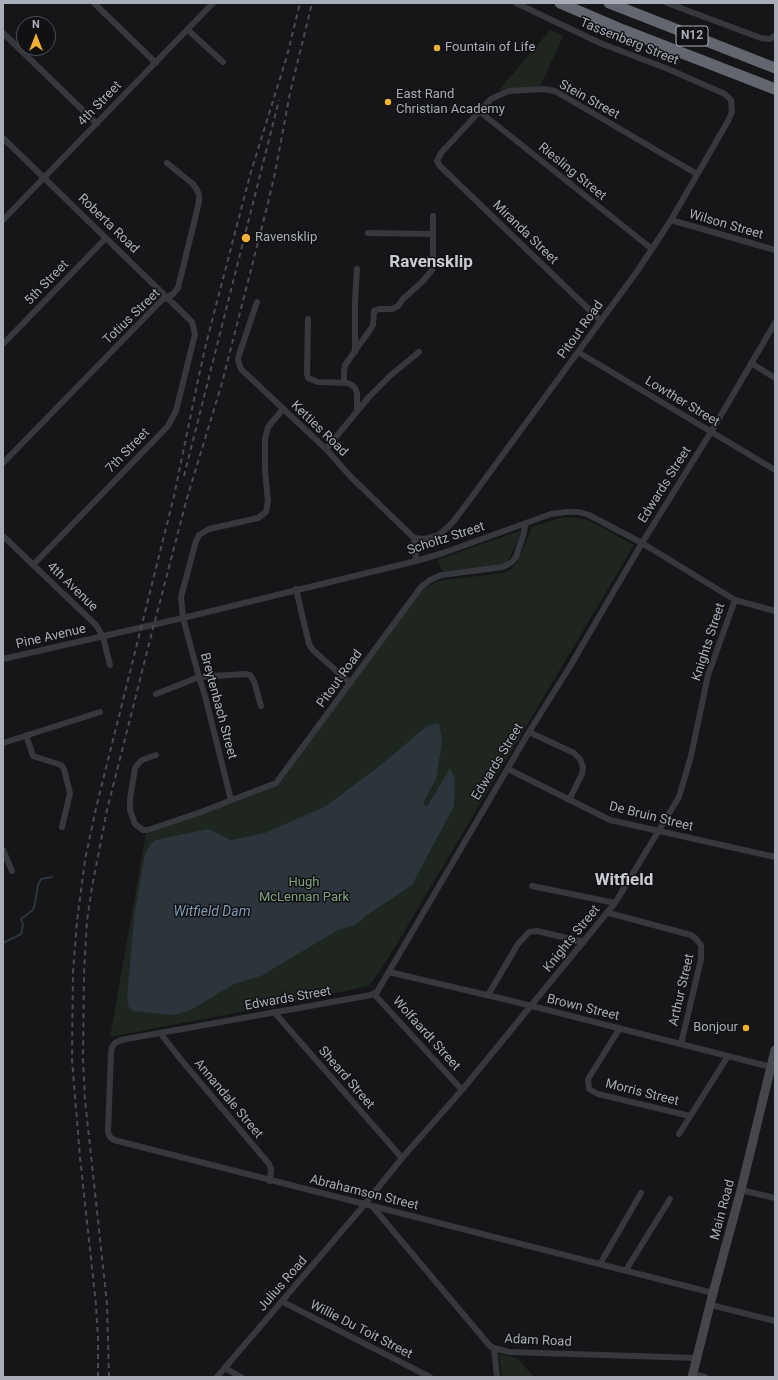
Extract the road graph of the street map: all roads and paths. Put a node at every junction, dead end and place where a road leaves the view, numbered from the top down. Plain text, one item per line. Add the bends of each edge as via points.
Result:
1 (94, 3) edge
2 (213, 3) edge
3 (516, 3) edge
4 (560, 3) edge
5 (609, 3) edge
6 (667, 3) edge
7 (188, 30) junction
8 (3, 33) edge
9 (772, 37) edge
10 (156, 62) junction
11 (223, 62) dead end
12 (775, 68) edge
13 (775, 89) edge
14 (732, 102) joint
15 (479, 111) junction
16 (97, 124) junction
17 (3, 138) edge
18 (438, 158) joint
19 (167, 163) dead end
20 (697, 174) junction
21 (44, 178) junction
22 (433, 216) dead end
23 (3, 220) edge
24 (671, 220) junction
25 (368, 233) dead end
26 (433, 234) junction
27 (106, 238) junction
28 (652, 249) junction
29 (775, 250) edge
30 (357, 269) dead end
31 (167, 297) junction
32 (257, 302) dead end
33 (308, 319) dead end
34 (601, 321) junction
35 (775, 323) edge
36 (194, 328) joint
37 (3, 344) edge
38 (355, 352) junction
39 (419, 352) dead end
40 (578, 352) junction
41 (751, 363) junction
42 (775, 378) edge
43 (344, 383) junction
44 (283, 409) junction
45 (357, 411) junction
46 (711, 432) junction
47 (326, 449) junction
48 (3, 463) edge
49 (775, 470) edge
50 (525, 525) junction
51 (3, 536) edge
52 (414, 538) junction
53 (642, 544) junction
54 (416, 561) junction
55 (33, 565) junction
56 (296, 590) junction
57 (735, 600) junction
58 (775, 611) edge
59 (182, 618) junction
60 (104, 637) junction
61 (3, 659) edge
62 (110, 665) dead end
63 (198, 677) junction
64 (350, 683) junction
65 (156, 694) dead end
66 (261, 706) dead end
67 (100, 712) dead end
68 (529, 732) junction
69 (26, 735) junction
70 (3, 742) edge
71 (156, 755) dead end
72 (508, 769) junction
73 (231, 800) junction
74 (569, 800) junction
75 (62, 827) dead end
76 (658, 831) junction
77 (3, 850) edge
78 (775, 857) edge
79 (12, 871) dead end
80 (532, 886) dead end
81 (615, 903) junction
82 (608, 913) junction
83 (584, 942) junction
84 (388, 972) junction
85 (374, 994) junction
86 (488, 995) junction
87 (531, 1006) junction
88 (274, 1012) junction
89 (620, 1028) junction
90 (161, 1034) junction
91 (121, 1040) joint
92 (681, 1044) junction
93 (728, 1056) junction
94 (773, 1059) edge
95 (462, 1090) junction
96 (690, 1116) junction
97 (679, 1134) dead end
98 (402, 1158) junction
99 (270, 1181) junction
100 (742, 1190) junction
101 (641, 1193) dead end
102 (775, 1198) edge
103 (670, 1199) dead end
104 (369, 1205) junction
105 (600, 1264) junction
106 (626, 1270) junction
107 (713, 1293) junction
108 (282, 1302) junction
109 (711, 1304) junction
110 (775, 1321) edge
111 (494, 1348) junction
112 (697, 1358) junction
113 (225, 1368) junction
114 (693, 1376) edge
115 (217, 1377) edge
116 (241, 1377) edge
117 (430, 1377) edge
118 (497, 1377) edge
119 (705, 1377) edge

1 - 10 street
2 - 7 street, 4th Street
3 - 14 street, Tassenberg Street via 600,43 726,94
4 - 13 highway, N12
5 - 12 highway, N12
6 - 9 street via 757,37
7 - 10 street, 4th Street
7 - 11 street
8 - 16 street
10 - 16 street, 4th Street
14 - 20 street, Pitout Road via 730,117
15 - 18 street, Stein Street
15 - 20 street, Stein Street via 491,99 504,92 553,90
15 - 28 street, Riesling Street
16 - 21 street, 4th Street
17 - 21 street, Roberta Road
18 - 34 street, Miranda Street via 440,166
19 - 31 street, Totius Street via 193,184 199,202 178,288
20 - 24 street, Pitout Road
21 - 23 street, 4th Street
21 - 27 street, Roberta Road
22 - 26 street
24 - 28 street, Pitout Road
24 - 29 street, Wilson Street
25 - 26 street
26 - 38 street via 433,262 430,273 398,306 374,311 373,325
27 - 31 street, Roberta Road
27 - 37 street, 5th Street
28 - 34 street, Pitout Road
30 - 38 street
31 - 36 street, Roberta Road
31 - 48 street, Totius Street
32 - 44 street, Ketties Road via 239,355 239,363 243,372
33 - 43 street via 308,378 318,382
34 - 40 street, Pitout Road
35 - 41 street, Edwards Street
36 - 55 street, 7th Street via 194,340 173,419
38 - 43 street via 344,368
39 - 45 street via 391,375
40 - 46 street, Lowther Street
40 - 52 street, Pitout Road via 453,522 445,531 432,538
41 - 42 street
41 - 46 street, Edwards Street
43 - 45 street via 352,385 357,391
44 - 47 street, Ketties Road
44 - 59 street, Breytenbach Street via 268,427 265,439 268,502 266,512 258,518 209,529 200,535 182,591
45 - 47 street
46 - 49 street, Lowther Street
46 - 53 street, Edwards Street
47 - 52 street, Ketties Road
50 - 53 street, Scholtz Street via 558,513 579,512 594,517
50 - 54 street, Scholtz Street
50 - 64 street, Pitout Road via 516,556 503,568 441,575 421,587
51 - 55 street, 4th Avenue
52 - 54 street
53 - 57 street, Scholtz Street
53 - 68 street, Edwards Street
54 - 56 street, Scholtz Street
55 - 60 street, 4th Avenue via 96,625
56 - 59 street, Scholtz Street
56 - 64 street via 309,644
57 - 58 street, Scholtz Street
57 - 76 street, Knights Street via 708,675 682,790
59 - 60 street, Scholtz Street
59 - 63 street, Breytenbach Street
60 - 61 street, Pine Avenue
60 - 62 street, 4th Avenue
63 - 65 street
63 - 66 street via 250,675
63 - 73 street, Breytenbach Street
64 - 73 street, Pitout Road via 278,782
67 - 69 street
68 - 72 street, Edwards Street
68 - 74 street via 574,753 580,759 582,774
69 - 70 street
69 - 75 street via 33,756 61,765 64,769 70,793
71 - 73 street, Pitout Road via 142,760 135,768 130,810 135,824 143,830
72 - 74 street, De Bruin Street
72 - 84 street, Edwards Street
74 - 76 street, De Bruin Street via 607,819
76 - 78 street, De Bruin Street
76 - 81 street, Knights Street
77 - 79 street
80 - 81 street
81 - 82 street, Knights Street
82 - 83 street, Knights Street
82 - 92 street, Arthur Street via 690,935 701,945 701,959
83 - 86 street via 537,931 529,932 518,944
83 - 87 street, Knights Street
84 - 85 street, Edwards Street
84 - 86 street, Brown Street
85 - 88 street, Edwards Street
85 - 95 street, Wolfaardt Street
86 - 87 street, Brown Street
87 - 89 street, Brown Street
87 - 95 street, Knights Street
88 - 90 street, Edwards Street
88 - 98 street, Sheard Street
89 - 92 street, Brown Street
89 - 96 street, Morris Street via 588,1079 589,1089 598,1094
90 - 91 street, Edwards Street
90 - 99 street, Annandale Street via 269,1164
91 - 99 street, Abrahamson Street via 115,1043 111,1053 108,1119 110,1137
92 - 93 street, Brown Street
93 - 94 street, Brown Street
93 - 96 street, Morris Street
94 - 100 street, Main Road
95 - 98 street, Knights Street
96 - 97 street
98 - 104 street, Knights Street
99 - 104 street, Abrahamson Street
100 - 102 street
100 - 107 street, Main Road
101 - 105 street
103 - 106 street
104 - 105 street, Abrahamson Street
104 - 108 street, Julius Road
104 - 111 street, Adam Road
105 - 106 street, Abrahamson Street
106 - 107 street, Abrahamson Street
107 - 109 street, Main Road
108 - 113 street, Julius Road
108 - 117 street, Willie Du Toit Street
109 - 110 street
109 - 112 street, Main Road
111 - 112 street, Adam Road via 509,1352
111 - 118 street
112 - 114 street, Main Road
113 - 115 street, Julius Road
113 - 116 street
114 - 119 street

